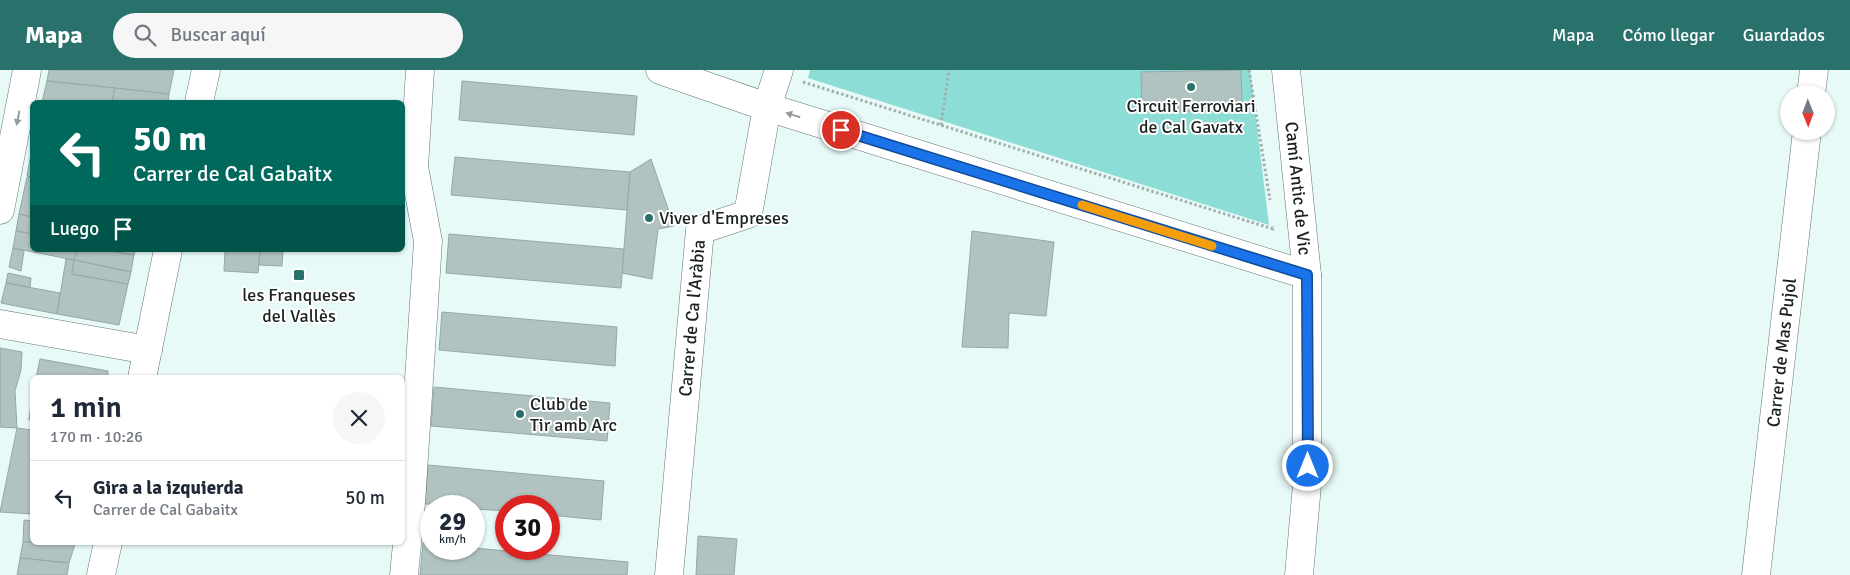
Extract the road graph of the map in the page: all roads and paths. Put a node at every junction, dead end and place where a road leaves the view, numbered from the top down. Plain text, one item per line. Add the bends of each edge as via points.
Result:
1 (27, 70) edge
2 (206, 70) edge
3 (420, 70) edge
4 (660, 70) edge
5 (949, 70) edge
6 (1249, 70) edge
7 (1286, 70) edge
8 (1814, 70) edge
9 (791, 73) edge
10 (1812, 85) edge
11 (199, 100) edge
12 (767, 107) junction
13 (941, 126) junction
14 (1806, 140) edge
15 (1271, 204) dead end
16 (0, 210) edge
17 (1272, 221) dead end
18 (168, 252) edge
19 (1307, 275) junction
20 (0, 324) edge
21 (148, 350) junction
22 (143, 375) edge
23 (107, 545) edge
24 (101, 575) edge
25 (404, 575) edge
26 (669, 575) edge
27 (1300, 575) edge
28 (1756, 575) edge

1 -> 16 street
2 - 11 street
3 - 25 street via 414,167 428,241 412,503
4 - 12 street
5 - 13 path
6 - 15 path
7 - 19 street, Camí Antic de Vic
8 - 10 street
9 - 12 street, Carrer de Ca l'Aràbia
9 - 13 path via 800,81
19 -> 12 street
12 - 26 street, Carrer de Ca l'Aràbia via 748,214 700,230
13 - 17 path via 1273,229
14 - 28 street, Carrer de Mas Pujol
18 - 21 street
19 - 27 street, Camí Antic de Vic via 1308,485
20 - 21 street
21 - 22 street
23 - 24 street

